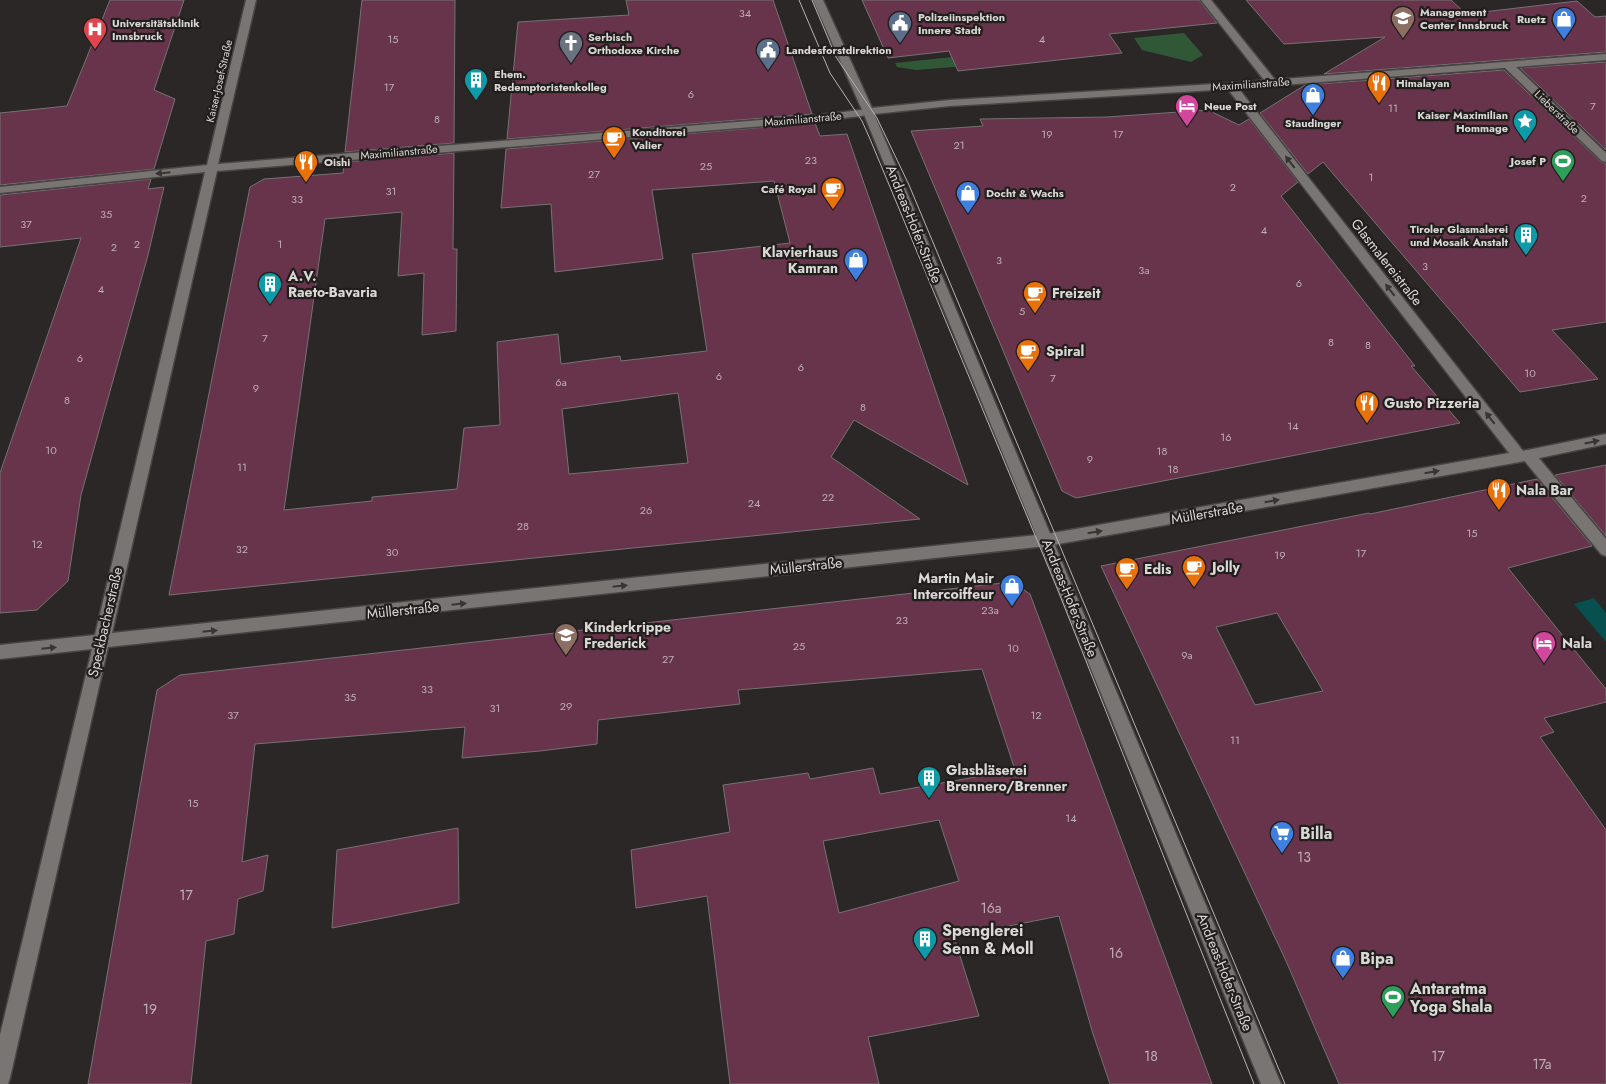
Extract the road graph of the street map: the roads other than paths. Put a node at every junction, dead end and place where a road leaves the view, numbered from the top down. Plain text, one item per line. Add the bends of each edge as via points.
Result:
1 (250, 0) edge
2 (818, 0) edge
3 (1206, 0) edge
4 (1606, 57) edge
5 (1508, 65) junction
6 (1272, 83) junction
7 (1231, 86) junction
8 (868, 112) junction
9 (1606, 159) edge
10 (211, 168) junction
11 (0, 190) edge
12 (1606, 439) edge
13 (1524, 456) junction
14 (1047, 540) junction
15 (1606, 550) edge
16 (100, 642) junction
17 (0, 652) edge
18 (0, 1078) edge
19 (1271, 1084) edge

1 - 10 street, Kaiser-Josef-Straße
2 - 8 street, Andreas-Hofer-Straße
3 - 6 street
4 - 5 street, Maximilianstraße
5 - 6 street, Maximilianstraße
5 - 9 street, Lieberstraße
6 - 7 street, Maximilianstraße
7 - 8 street, Maximilianstraße via 950,103
13 -> 7 street, Glasmalereistraße
8 - 10 street, Maximilianstraße
8 - 14 street, Andreas-Hofer-Straße
10 -> 11 street, Maximilianstraße
10 - 16 street, Speckbacherstraße
13 -> 12 street, Müllerstraße
14 -> 13 street, Müllerstraße
13 - 15 street, Glasmalereistraße
16 -> 14 street, Müllerstraße
14 - 19 street, Andreas-Hofer-Straße
17 -> 16 street, Müllerstraße
16 - 18 street, Speckbacherstraße

